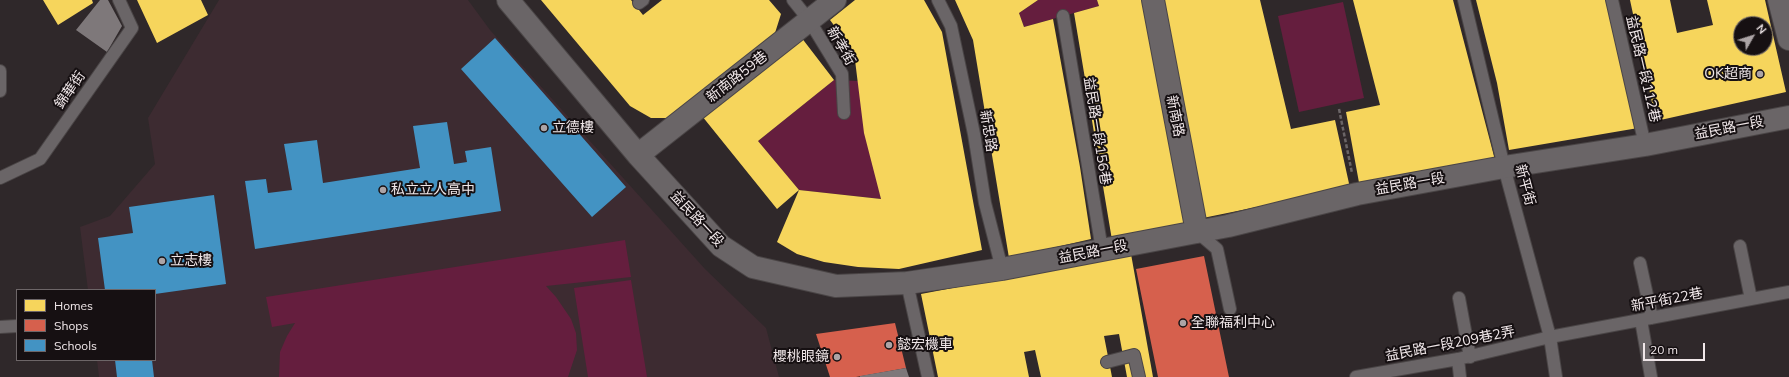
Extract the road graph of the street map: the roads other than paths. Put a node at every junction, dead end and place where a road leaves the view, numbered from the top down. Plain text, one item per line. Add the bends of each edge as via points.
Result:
1 (119, 0) edge
2 (508, 0) edge
3 (793, 0) edge
4 (835, 0) edge
5 (938, 0) edge
6 (1153, 0) edge
7 (1464, 0) edge
8 (1612, 0) edge
9 (1779, 0) edge
10 (1063, 16) dead end
11 (809, 20) junction
12 (1789, 39) edge
13 (0, 71) edge
14 (0, 91) edge
15 (844, 113) dead end
16 (1789, 117) edge
17 (1645, 145) junction
18 (638, 155) junction
19 (1504, 167) junction
20 (0, 178) edge
21 (1196, 232) junction
22 (1740, 246) dead end
23 (1102, 250) junction
24 (1640, 263) dead end
25 (1002, 269) junction
26 (907, 283) junction
27 (1789, 292) edge
28 (1459, 298) dead end
29 (1751, 299) junction
30 (1230, 309) dead end
31 (1646, 319) junction
32 (16, 326) edge
33 (0, 327) edge
34 (1550, 337) junction
35 (1470, 356) junction
36 (1458, 360) junction
37 (1107, 362) dead end
38 (928, 377) edge
39 (1139, 377) edge
40 (1356, 377) edge
41 (1460, 377) edge
42 (1556, 377) edge
43 (1652, 377) edge

1 - 20 lane, 錦華街 via 132,28 40,159
2 - 18 street, 益民路一段
3 - 11 lane, 新孝街
4 - 11 street, 新南路59巷
5 - 25 lane, 新忠路 via 951,26 974,134 985,203
6 - 21 street, 新南路
7 - 19 lane, 新平街
8 - 17 lane, 益民路一段112巷
9 - 12 street
10 - 23 lane, 益民路一段156巷
11 - 15 lane, 新孝街 via 842,74
11 - 18 street, 新南路59巷
13 - 14 lane
16 - 17 street, 益民路一段
17 - 19 street, 益民路一段
18 - 26 street, 益民路一段 via 720,246 753,267 836,286
19 - 21 street, 益民路一段 via 1357,194
19 - 34 lane, 新平街
21 - 23 street, 益民路一段
21 - 30 lane via 1217,249
22 - 29 lane
23 - 25 street, 益民路一段
24 - 31 lane
25 - 26 street, 益民路一段
26 - 38 lane
27 - 29 lane, 新平街22巷
28 - 35 lane
29 - 31 lane, 新平街22巷
31 - 34 lane, 新平街22巷
31 - 43 lane
32 - 33 lane
34 - 35 lane, 益民路一段209巷2弄
34 - 42 lane, 新平街
35 - 36 lane, 益民路一段209巷2弄
36 - 40 lane, 益民路一段209巷2弄
36 - 41 lane
37 - 39 lane via 1134,355

